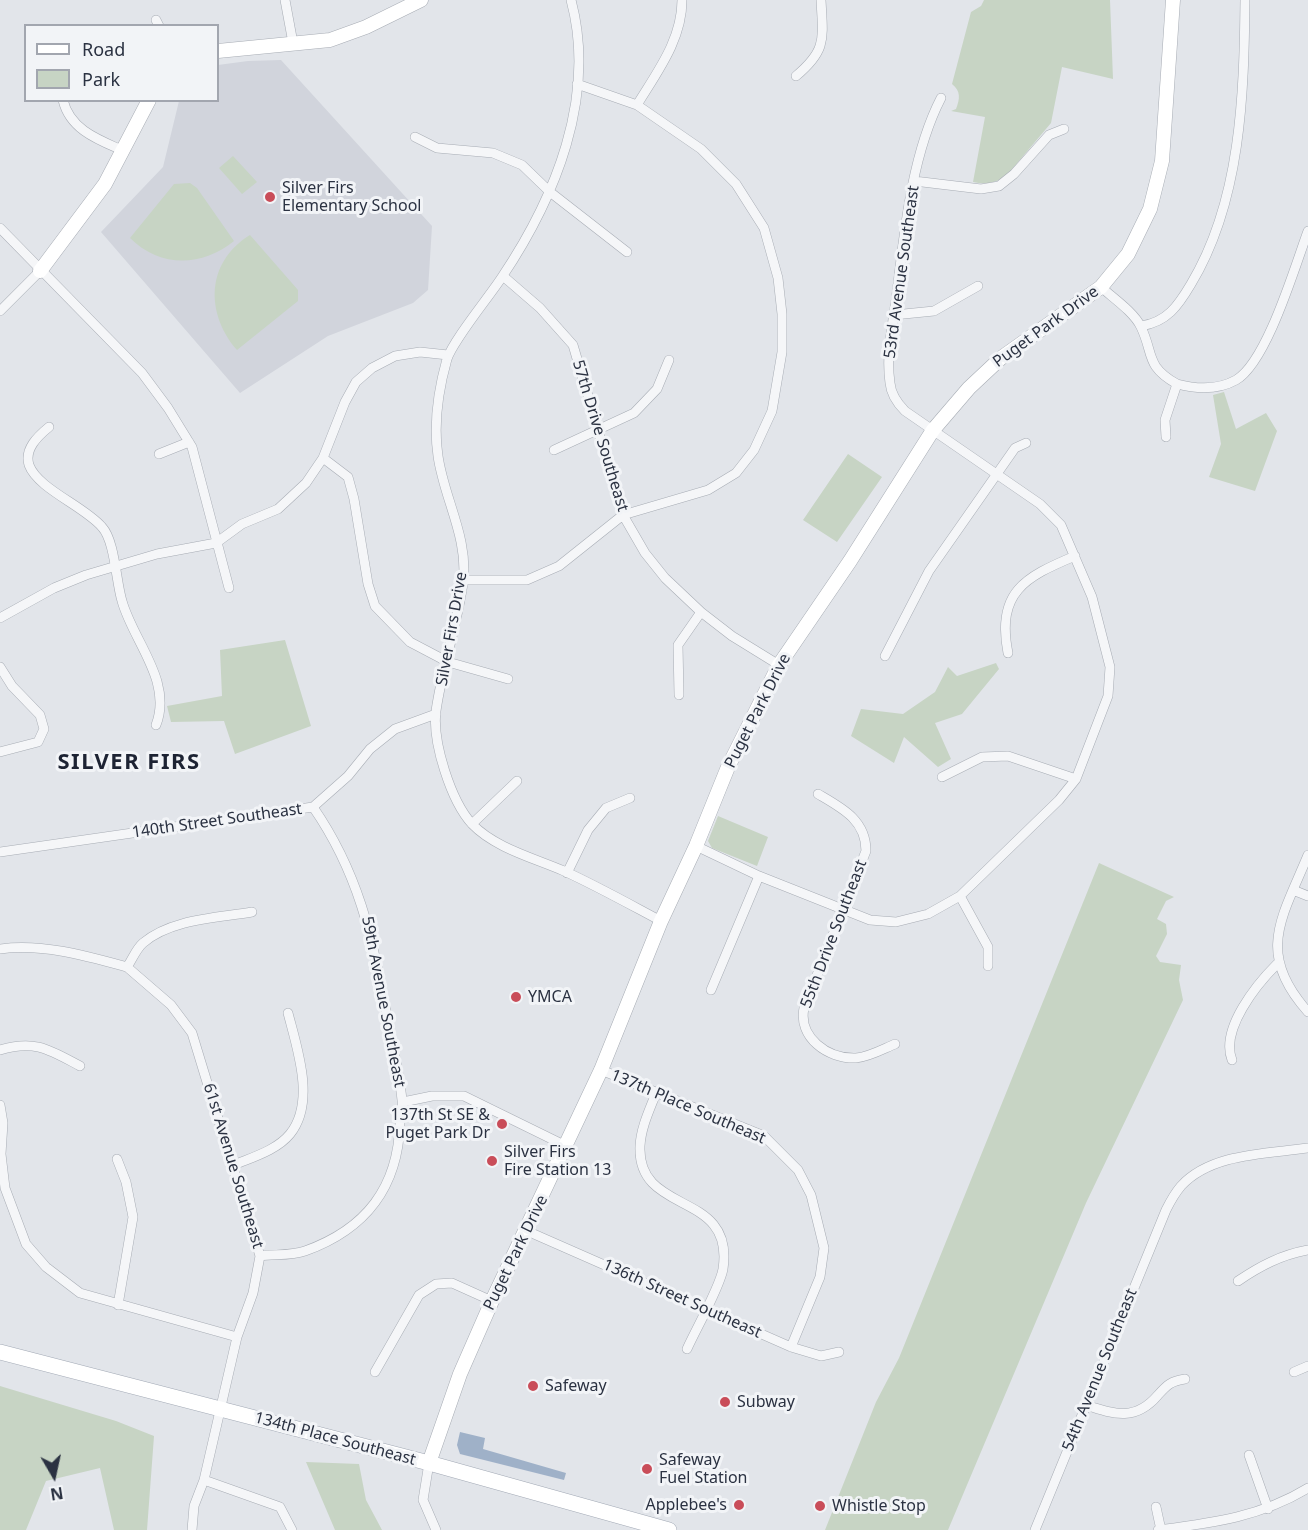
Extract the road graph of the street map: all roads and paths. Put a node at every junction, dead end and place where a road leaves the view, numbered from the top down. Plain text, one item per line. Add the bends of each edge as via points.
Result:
1 (285, 0) edge
2 (421, 0) edge
3 (571, 0) edge
4 (682, 0) edge
5 (821, 0) edge
6 (1173, 0) edge
7 (1245, 0) edge
8 (400, 5) edge
9 (293, 43) junction
10 (219, 51) edge
11 (796, 76) dead end
12 (577, 84) junction
13 (942, 98) dead end
14 (64, 102) edge
15 (148, 102) edge
16 (637, 105) junction
17 (1064, 129) dead end
18 (415, 136) dead end
19 (124, 151) junction
20 (914, 181) junction
21 (550, 192) junction
22 (0, 228) edge
23 (1308, 231) edge
24 (627, 252) dead end
25 (40, 271) junction
26 (503, 276) junction
27 (978, 286) dead end
28 (1101, 287) junction
29 (0, 311) edge
30 (894, 315) junction
31 (1141, 326) junction
32 (448, 356) junction
33 (669, 360) dead end
34 (1177, 384) junction
35 (49, 427) dead end
36 (596, 430) junction
37 (933, 430) junction
38 (1166, 437) dead end
39 (189, 442) junction
40 (1026, 443) dead end
41 (554, 450) dead end
42 (159, 454) dead end
43 (323, 458) junction
44 (997, 474) junction
45 (623, 515) junction
46 (216, 543) junction
47 (1075, 556) junction
48 (114, 566) junction
49 (463, 580) junction
50 (229, 588) dead end
51 (701, 612) junction
52 (0, 618) edge
53 (1008, 652) dead end
54 (885, 656) dead end
55 (448, 662) junction
56 (779, 665) junction
57 (0, 668) edge
58 (508, 679) dead end
59 (679, 695) dead end
60 (436, 714) junction
61 (156, 725) dead end
62 (0, 752) edge
63 (942, 777) dead end
64 (1076, 779) junction
65 (517, 781) dead end
66 (818, 794) dead end
67 (630, 798) dead end
68 (314, 807) junction
69 (472, 824) junction
70 (696, 846) junction
71 (0, 852) edge
72 (1308, 855) edge
73 (567, 873) junction
74 (759, 876) junction
75 (1293, 890) junction
76 (960, 896) junction
77 (1308, 896) edge
78 (844, 909) junction
79 (252, 912) dead end
80 (661, 921) junction
81 (0, 949) edge
82 (1277, 964) junction
83 (988, 966) dead end
84 (127, 967) junction
85 (711, 990) dead end
86 (1308, 1012) edge
87 (288, 1013) dead end
88 (895, 1044) dead end
89 (0, 1050) edge
90 (1232, 1060) dead end
91 (81, 1066) dead end
92 (602, 1070) junction
93 (656, 1093) junction
94 (403, 1102) junction
95 (0, 1105) edge
96 (566, 1146) junction
97 (1308, 1148) edge
98 (117, 1159) dead end
99 (234, 1165) junction
100 (527, 1231) junction
101 (1308, 1250) edge
102 (260, 1256) junction
103 (1238, 1281) dead end
104 (492, 1300) junction
105 (118, 1305) junction
106 (704, 1310) junction
107 (237, 1337) junction
108 (791, 1347) junction
109 (687, 1349) dead end
110 (0, 1352) edge
111 (839, 1352) dead end
112 (1308, 1366) edge
113 (375, 1372) dead end
114 (1294, 1372) dead end
115 (1185, 1379) dead end
116 (1086, 1405) junction
117 (220, 1409) junction
118 (1249, 1455) dead end
119 (429, 1463) junction
120 (204, 1480) junction
121 (1308, 1488) edge
122 (1156, 1507) dead end
123 (1268, 1509) junction
124 (192, 1530) edge
125 (292, 1530) edge
126 (436, 1530) edge
127 (669, 1530) edge
128 (1035, 1530) edge
129 (1159, 1530) edge

1 - 9 street
2 - 8 street
3 - 12 street, Silver Firs Drive
4 - 16 street via 676,39
5 - 11 street via 823,36 815,60
6 - 28 street, Puget Park Drive via 1162,161 1150,209 1128,254
7 - 31 street via 1243,69 1224,212 1202,264 1178,305 1169,316
8 - 9 street via 366,27 330,40
9 - 10 street
12 - 16 street
12 - 21 street, Silver Firs Drive via 571,130
13 - 20 street, 53rd Avenue Southeast
14 - 19 street via 78,127
15 - 19 street
16 - 45 street via 701,149 736,184 764,228 778,278 783,352 772,411 754,450 736,472 708,490
17 - 20 street via 1049,135 999,186 981,189
18 - 21 street via 436,148 493,153 522,165
19 - 25 street via 105,184
20 - 30 street, 53rd Avenue Southeast
21 - 24 street
21 - 26 street, Silver Firs Drive
22 - 25 street
23 - 34 street via 1256,360 1236,380 1215,387 1194,389
25 - 29 street
25 - 39 street via 142,373
26 - 32 street, Silver Firs Drive
26 - 36 street, 57th Drive Southeast via 540,308 573,345
27 - 30 street via 934,311
28 - 31 street
28 - 37 street, Puget Park Drive via 1001,357
30 - 37 street, 53rd Avenue Southeast via 888,354 890,386 905,411
31 - 34 street via 1151,359 1163,376
32 - 43 street via 420,352 395,356 372,368 356,382 345,402
32 - 49 street, Silver Firs Drive via 435,409 438,457 461,538
33 - 36 street via 657,389 634,413
34 - 38 street via 1164,420
35 - 48 street via 29,450 28,462 34,475 104,529
36 - 41 street
36 - 45 street, 57th Drive Southeast
37 - 44 street
37 - 56 street, Puget Park Drive
39 - 42 street
39 - 46 street
40 - 44 street via 1015,448
43 - 46 street via 306,483 278,509 242,524
43 - 55 street via 348,477 375,606 410,642
44 - 47 street via 1040,504 1061,525
44 - 54 street via 929,571
45 - 49 street via 559,566 527,580
45 - 51 street, 57th Drive Southeast via 665,578
46 - 48 street
46 - 50 street
47 - 53 street via 1039,571 1016,591 1005,612
47 - 64 street via 1092,597 1110,667 1108,696
48 - 52 street via 54,588
48 - 61 street via 122,603 153,670 162,710
49 - 55 street, Silver Firs Drive
51 - 56 street, 57th Drive Southeast
51 - 59 street via 678,645
55 - 58 street
55 - 60 street, Silver Firs Drive
56 - 70 street, Puget Park Drive via 728,767
57 - 62 street via 40,715 44,729 38,742
60 - 68 street, 140th Street Southeast via 395,729
60 - 69 street, Silver Firs Drive via 438,748 457,800
63 - 64 street via 982,757 1008,756
64 - 76 street
65 - 69 street
66 - 78 street, 55th Drive Southeast via 855,819 866,841 866,851
67 - 73 street via 606,808
68 - 71 street, 140th Street Southeast
68 - 94 street, 59th Avenue Southeast via 349,869 366,914
69 - 73 street, Silver Firs Drive via 498,843
70 - 74 street
70 - 80 street, Puget Park Drive
72 - 75 street
73 - 80 street, Silver Firs Drive
74 - 78 street
74 - 85 street
75 - 77 street
75 - 82 street via 1277,937
76 - 78 street via 928,914 896,922 870,920
76 - 83 street via 988,947
78 - 88 street, 55th Drive Southeast via 804,1008 801,1019 805,1032 816,1046 855,1058
79 - 84 street via 160,932 141,945
80 - 92 street, Puget Park Drive
81 - 84 street via 44,949
82 - 86 street
82 - 90 street via 1254,986 1237,1020 1228,1050
84 - 99 street, 61st Avenue Southeast via 171,1005 192,1033
87 - 99 street via 304,1074 299,1115 291,1133 272,1149
89 - 91 street via 19,1044 45,1047
92 - 93 street, 137th Place Southeast
92 - 96 street, Puget Park Drive
93 - 106 street via 640,1147 642,1164 655,1187 704,1213 722,1240 720,1278
93 - 108 street, 137th Place Southeast via 764,1136 798,1170 811,1195 824,1248 820,1277
94 - 96 street via 432,1096 464,1096
94 - 102 street, 59th Avenue Southeast via 399,1150 388,1182 373,1207 350,1230 303,1252
95 - 105 street via 5,1188 26,1244 46,1267 80,1293
96 - 100 street, Puget Park Drive
97 - 116 street, 54th Avenue Southeast via 1228,1160 1207,1167 1181,1186 1166,1210
98 - 105 street via 133,1217
99 - 102 street, 61st Avenue Southeast
100 - 104 street, Puget Park Drive
100 - 106 street, 136th Street Southeast
101 - 103 street via 1259,1266
102 - 107 street, 61st Avenue Southeast via 253,1293
104 - 113 street via 452,1283 436,1284 419,1295
104 - 119 street, Puget Park Drive via 460,1374
105 - 107 street
106 - 108 street, 136th Street Southeast
106 - 109 street
107 - 117 street, 61st Avenue Southeast
108 - 111 street, 136th Street Southeast via 821,1356
110 - 117 main road, 134th Place Southeast
112 - 114 street
115 - 116 street via 1171,1381 1151,1403 1131,1414 1119,1415
116 - 128 street, 54th Avenue Southeast
117 - 119 main road, 134th Place Southeast
117 - 120 street, 61st Avenue Southeast
118 - 123 street
119 - 126 street via 423,1500
119 - 127 main road, 134th Place Southeast
120 - 124 street, 61st Avenue Southeast via 194,1506
120 - 125 street via 280,1508
121 - 123 street
122 - 129 street
123 - 129 street via 1221,1522

